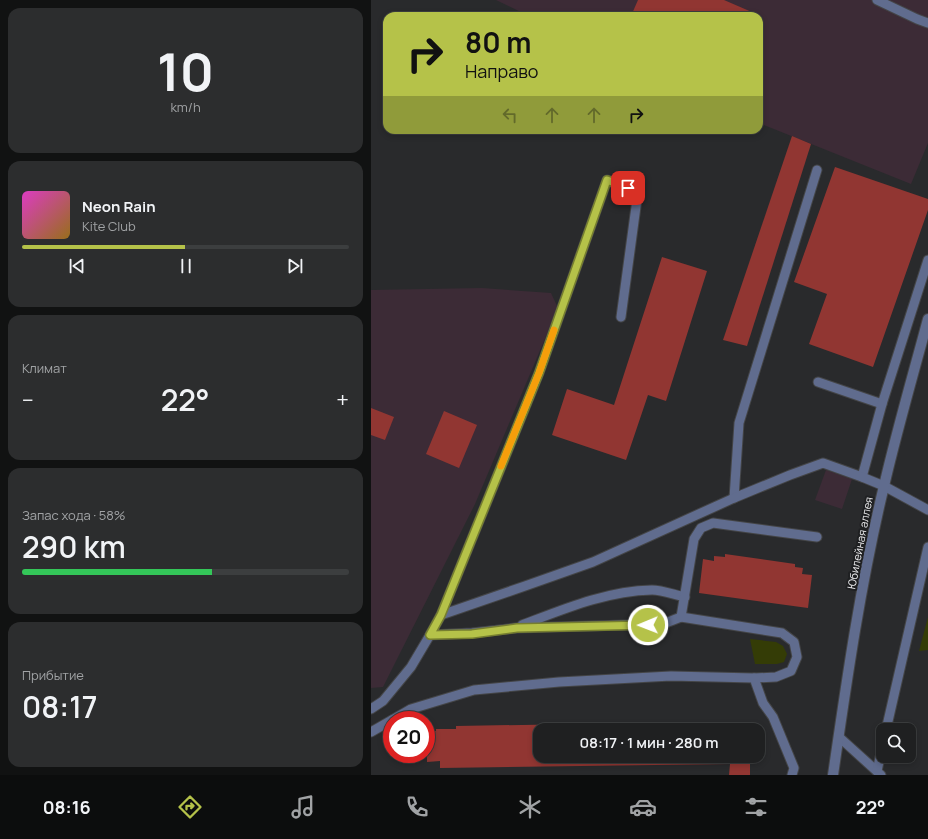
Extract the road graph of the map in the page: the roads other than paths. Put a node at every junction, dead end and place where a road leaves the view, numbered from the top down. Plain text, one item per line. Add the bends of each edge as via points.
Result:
1 (877, 0) edge
2 (928, 23) edge
3 (817, 170) dead end
4 (928, 260) edge
5 (621, 317) dead end
6 (928, 319) edge
7 (818, 382) dead end
8 (882, 404) junction
9 (862, 477) junction
10 (884, 486) junction
11 (734, 498) junction
12 (928, 510) edge
13 (817, 537) dead end
14 (928, 547) edge
15 (685, 597) junction
16 (441, 615) junction
17 (681, 617) junction
18 (517, 628) junction
19 (430, 635) junction
20 (754, 678) junction
21 (371, 709) edge
22 (408, 711) edge
23 (888, 723) edge
24 (383, 725) edge
25 (371, 732) edge
26 (839, 737) junction
27 (880, 763) edge
28 (879, 773) edge
29 (792, 775) edge
30 (833, 775) edge

1 - 2 lane
3 - 11 lane via 739,423
4 - 8 lane
5 - 16 lane via 638,192 607,180 539,373
6 - 10 street, Юбилейная аллея
7 - 8 lane
8 - 9 lane
9 - 10 lane
9 - 11 lane via 823,463
10 - 12 lane
10 - 26 street, Юбилейная аллея via 866,570
11 - 16 lane via 593,562
13 - 15 lane via 713,522 701,528 693,539
14 - 23 lane
15 - 17 lane
15 - 18 lane via 653,590 620,593 575,605
16 - 19 lane
17 - 18 lane via 663,624
17 - 20 lane via 782,633 795,642 797,657 791,671 776,677
18 - 19 lane via 472,634
19 - 21 lane via 411,667 383,701
20 - 22 lane via 671,676 474,690
20 - 29 lane via 793,768
24 - 25 lane
26 - 28 lane
26 - 30 street, Юбилейная аллея
27 - 28 lane

